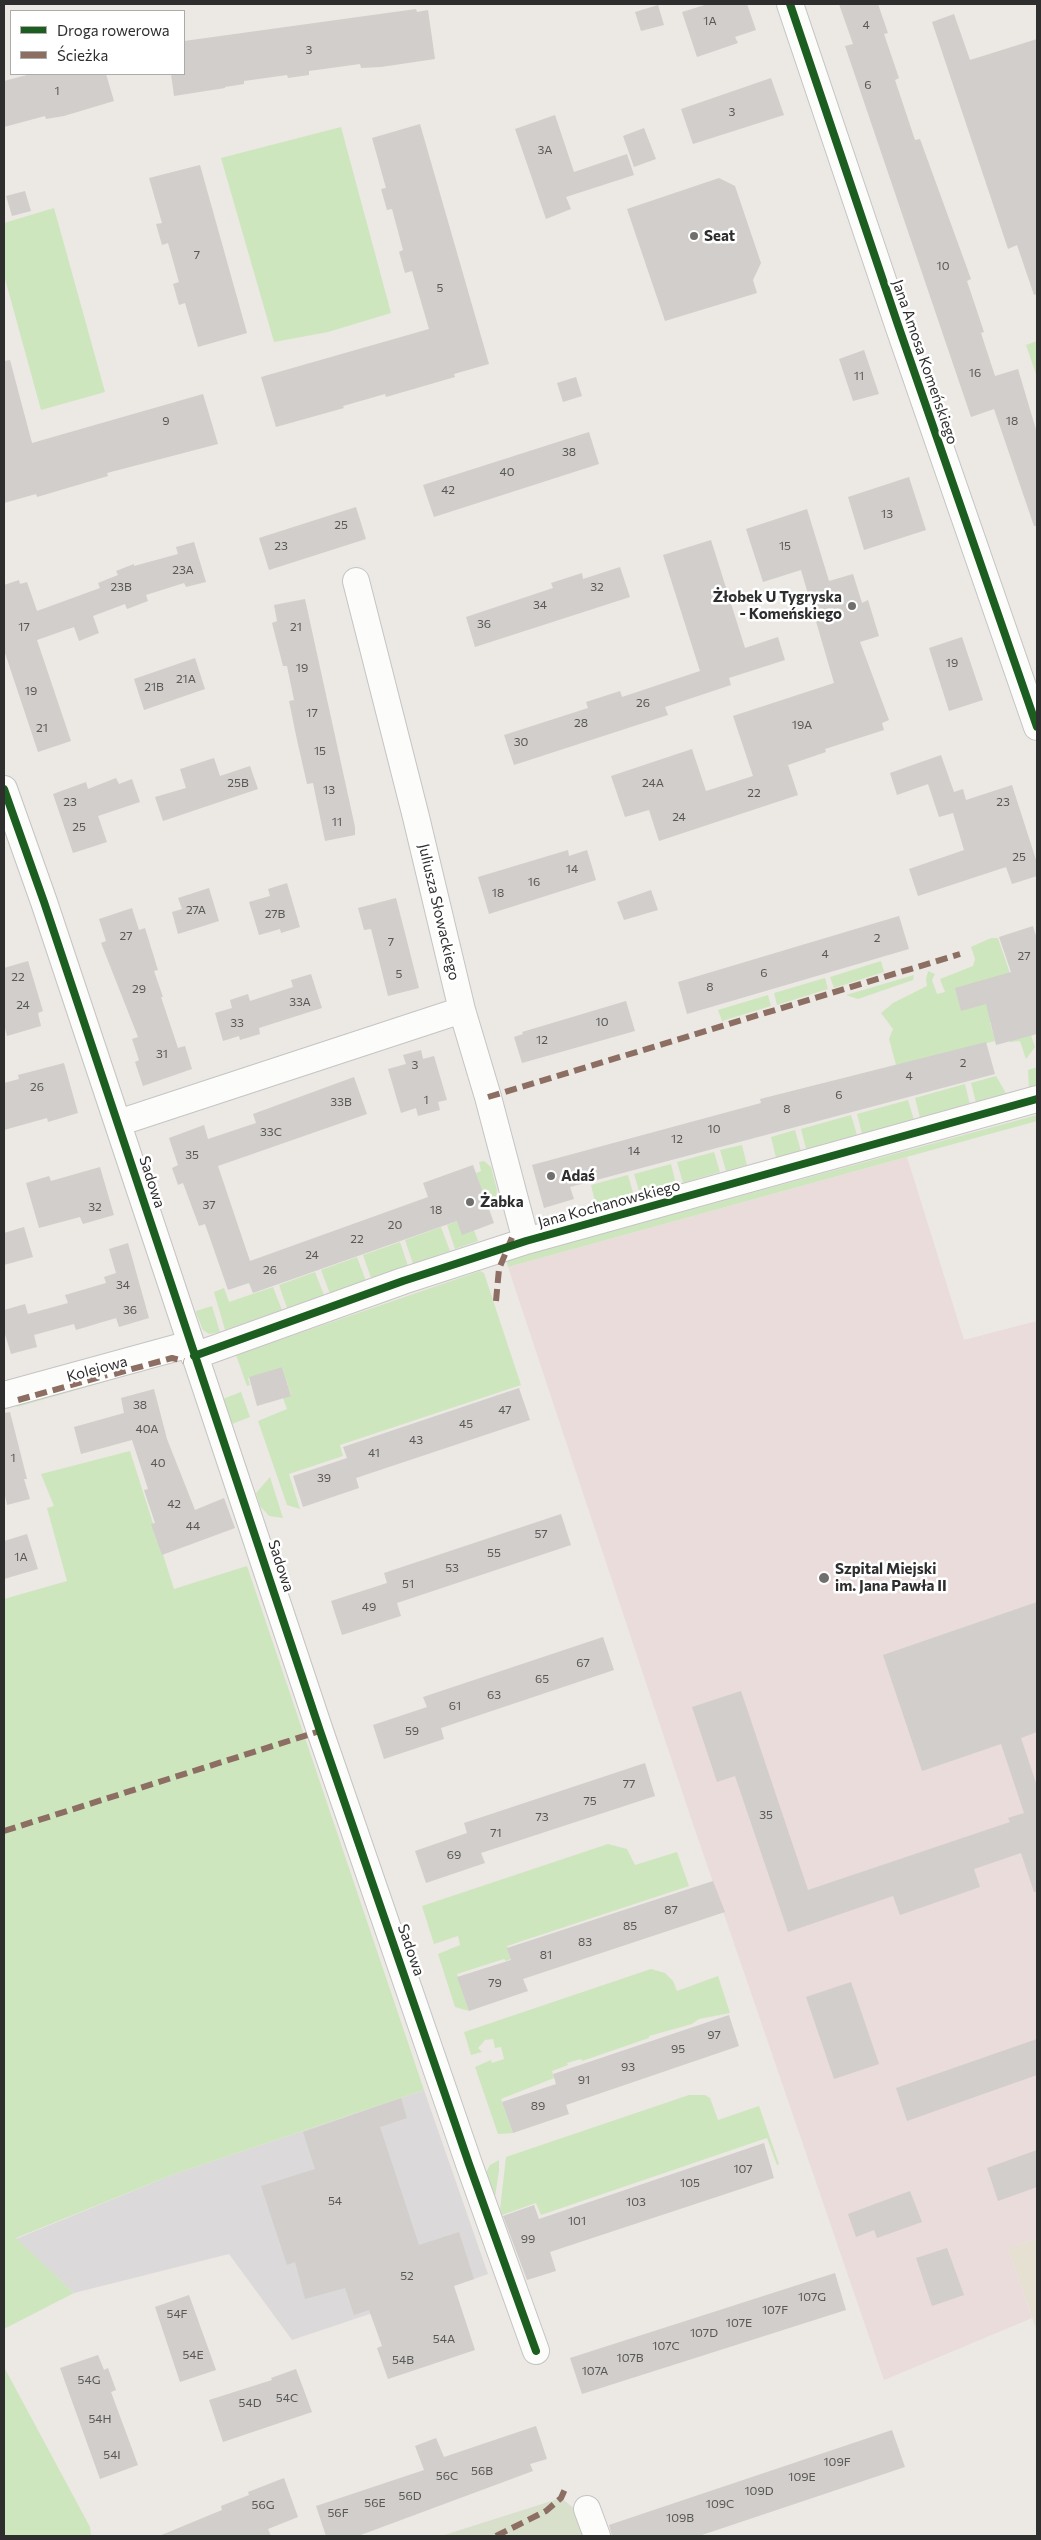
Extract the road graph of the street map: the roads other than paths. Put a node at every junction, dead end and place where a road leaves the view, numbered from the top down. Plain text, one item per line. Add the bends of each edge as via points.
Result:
1 (790, 4) edge
2 (356, 582) dead end
3 (1037, 727) edge
4 (4, 789) edge
5 (9, 819) edge
6 (462, 1010) junction
7 (1037, 1099) edge
8 (118, 1123) junction
9 (526, 1241) junction
10 (192, 1350) junction
11 (4, 1395) edge
12 (536, 2351) dead end
13 (587, 2509) dead end
14 (597, 2536) edge

1 - 3 street, Jana Amosa Komeńskiego
2 - 6 street, Juliusza Słowackiego
4 - 5 street, Sadowa
5 - 8 street, Sadowa
6 - 8 street
6 - 9 street, Juliusza Słowackiego
7 - 9 street, Jana Kochanowskiego
8 - 10 street, Sadowa
9 - 10 street, Jana Kochanowskiego
10 - 11 street, Kolejowa
10 - 12 street, Sadowa via 469,2164
13 - 14 street

